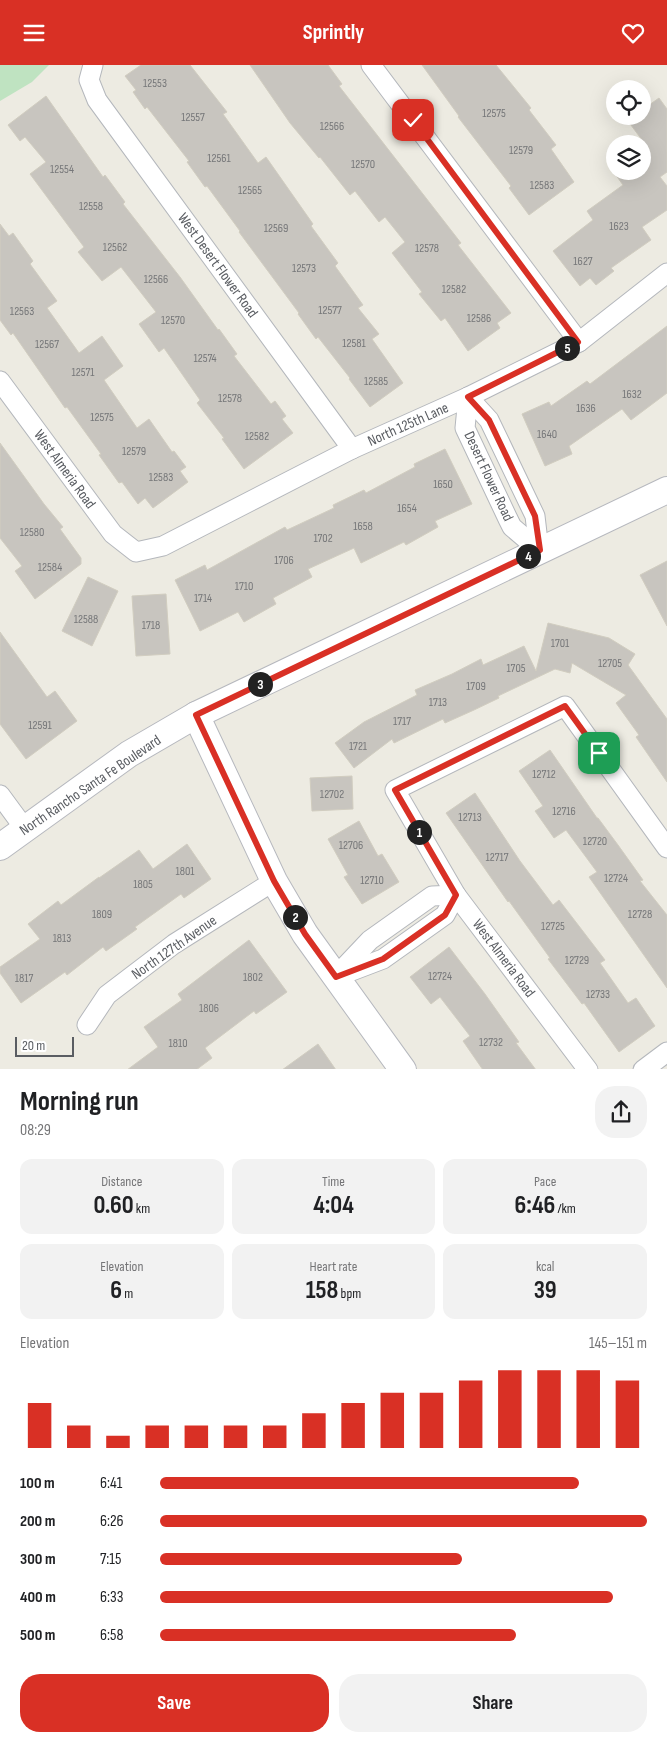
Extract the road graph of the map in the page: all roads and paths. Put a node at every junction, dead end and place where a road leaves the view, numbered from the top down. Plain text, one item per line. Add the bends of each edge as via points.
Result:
1 (371, 65) edge
2 (91, 72) edge
3 (667, 273) edge
4 (578, 342) junction
5 (0, 381) edge
6 (468, 397) junction
7 (352, 449) junction
8 (667, 490) edge
9 (540, 550) junction
10 (136, 552) joint
11 (196, 715) junction
12 (0, 795) edge
13 (24, 829) junction
14 (0, 847) edge
15 (667, 848) edge
16 (274, 881) junction
17 (456, 895) junction
18 (336, 977) junction
19 (86, 1025) dead end
20 (667, 1052) edge
21 (403, 1069) edge
22 (588, 1069) edge
23 (643, 1069) edge

1 - 4 street
2 - 7 street, West Desert Flower Road via 97,100
3 - 4 street, North 125th Lane
4 - 6 street, North 125th Lane
5 - 10 street, West Almeria Road via 113,534
6 - 7 street, North 125th Lane
6 - 9 street, Desert Flower Road via 489,420 535,516
6 - 9 street, Desert Flower Road via 465,428 512,527
7 - 10 street, North 125th Lane via 163,546
8 - 9 street, North Rancho Santa Fe Boulevard
9 - 11 street, North Rancho Santa Fe Boulevard
11 - 13 street, North Rancho Santa Fe Boulevard via 129,754
11 - 16 street
12 - 13 street
13 - 14 street, North Rancho Santa Fe Boulevard
15 - 17 street, West Almeria Road via 565,706 395,790
16 - 18 street via 305,934
16 - 19 street, North 127th Avenue via 174,944 107,995
17 - 18 street via 445,915 383,959
17 - 22 street, West Almeria Road
18 - 21 street
20 - 23 street

